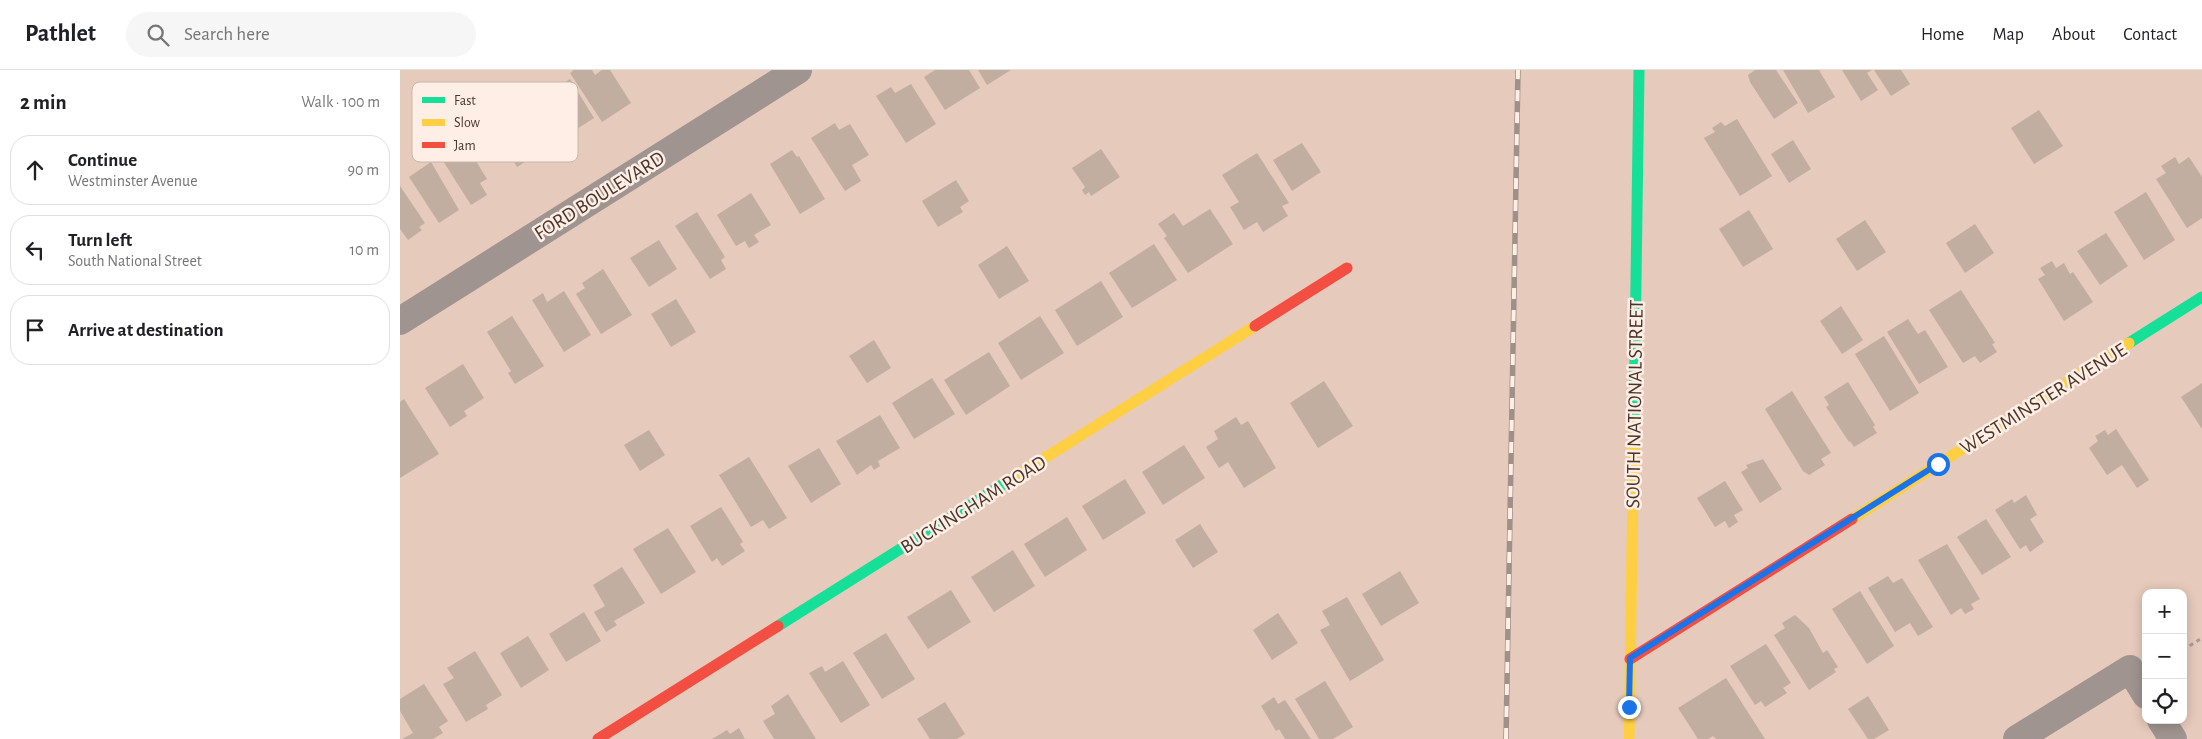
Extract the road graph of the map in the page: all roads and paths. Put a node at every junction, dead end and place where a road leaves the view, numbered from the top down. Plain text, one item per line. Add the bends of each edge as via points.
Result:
1 (798, 70) edge
2 (1643, 72) edge
3 (1347, 268) dead end
4 (2202, 297) edge
5 (400, 321) edge
6 (2202, 638) edge
7 (2187, 647) edge
8 (1630, 658) junction
9 (2142, 688) edge
10 (2164, 724) edge
11 (598, 739) edge
12 (1629, 739) edge
13 (2018, 739) edge
14 (2173, 739) edge

1 - 5 street, FORD BOULEVARD
2 - 8 street, SOUTH NATIONAL STREET
3 - 11 street, BUCKINGHAM ROAD
4 - 8 street, WESTMINSTER AVENUE
6 - 7 path
8 - 12 street, SOUTH NATIONAL STREET
9 - 13 street via 2130,669
10 - 14 street

